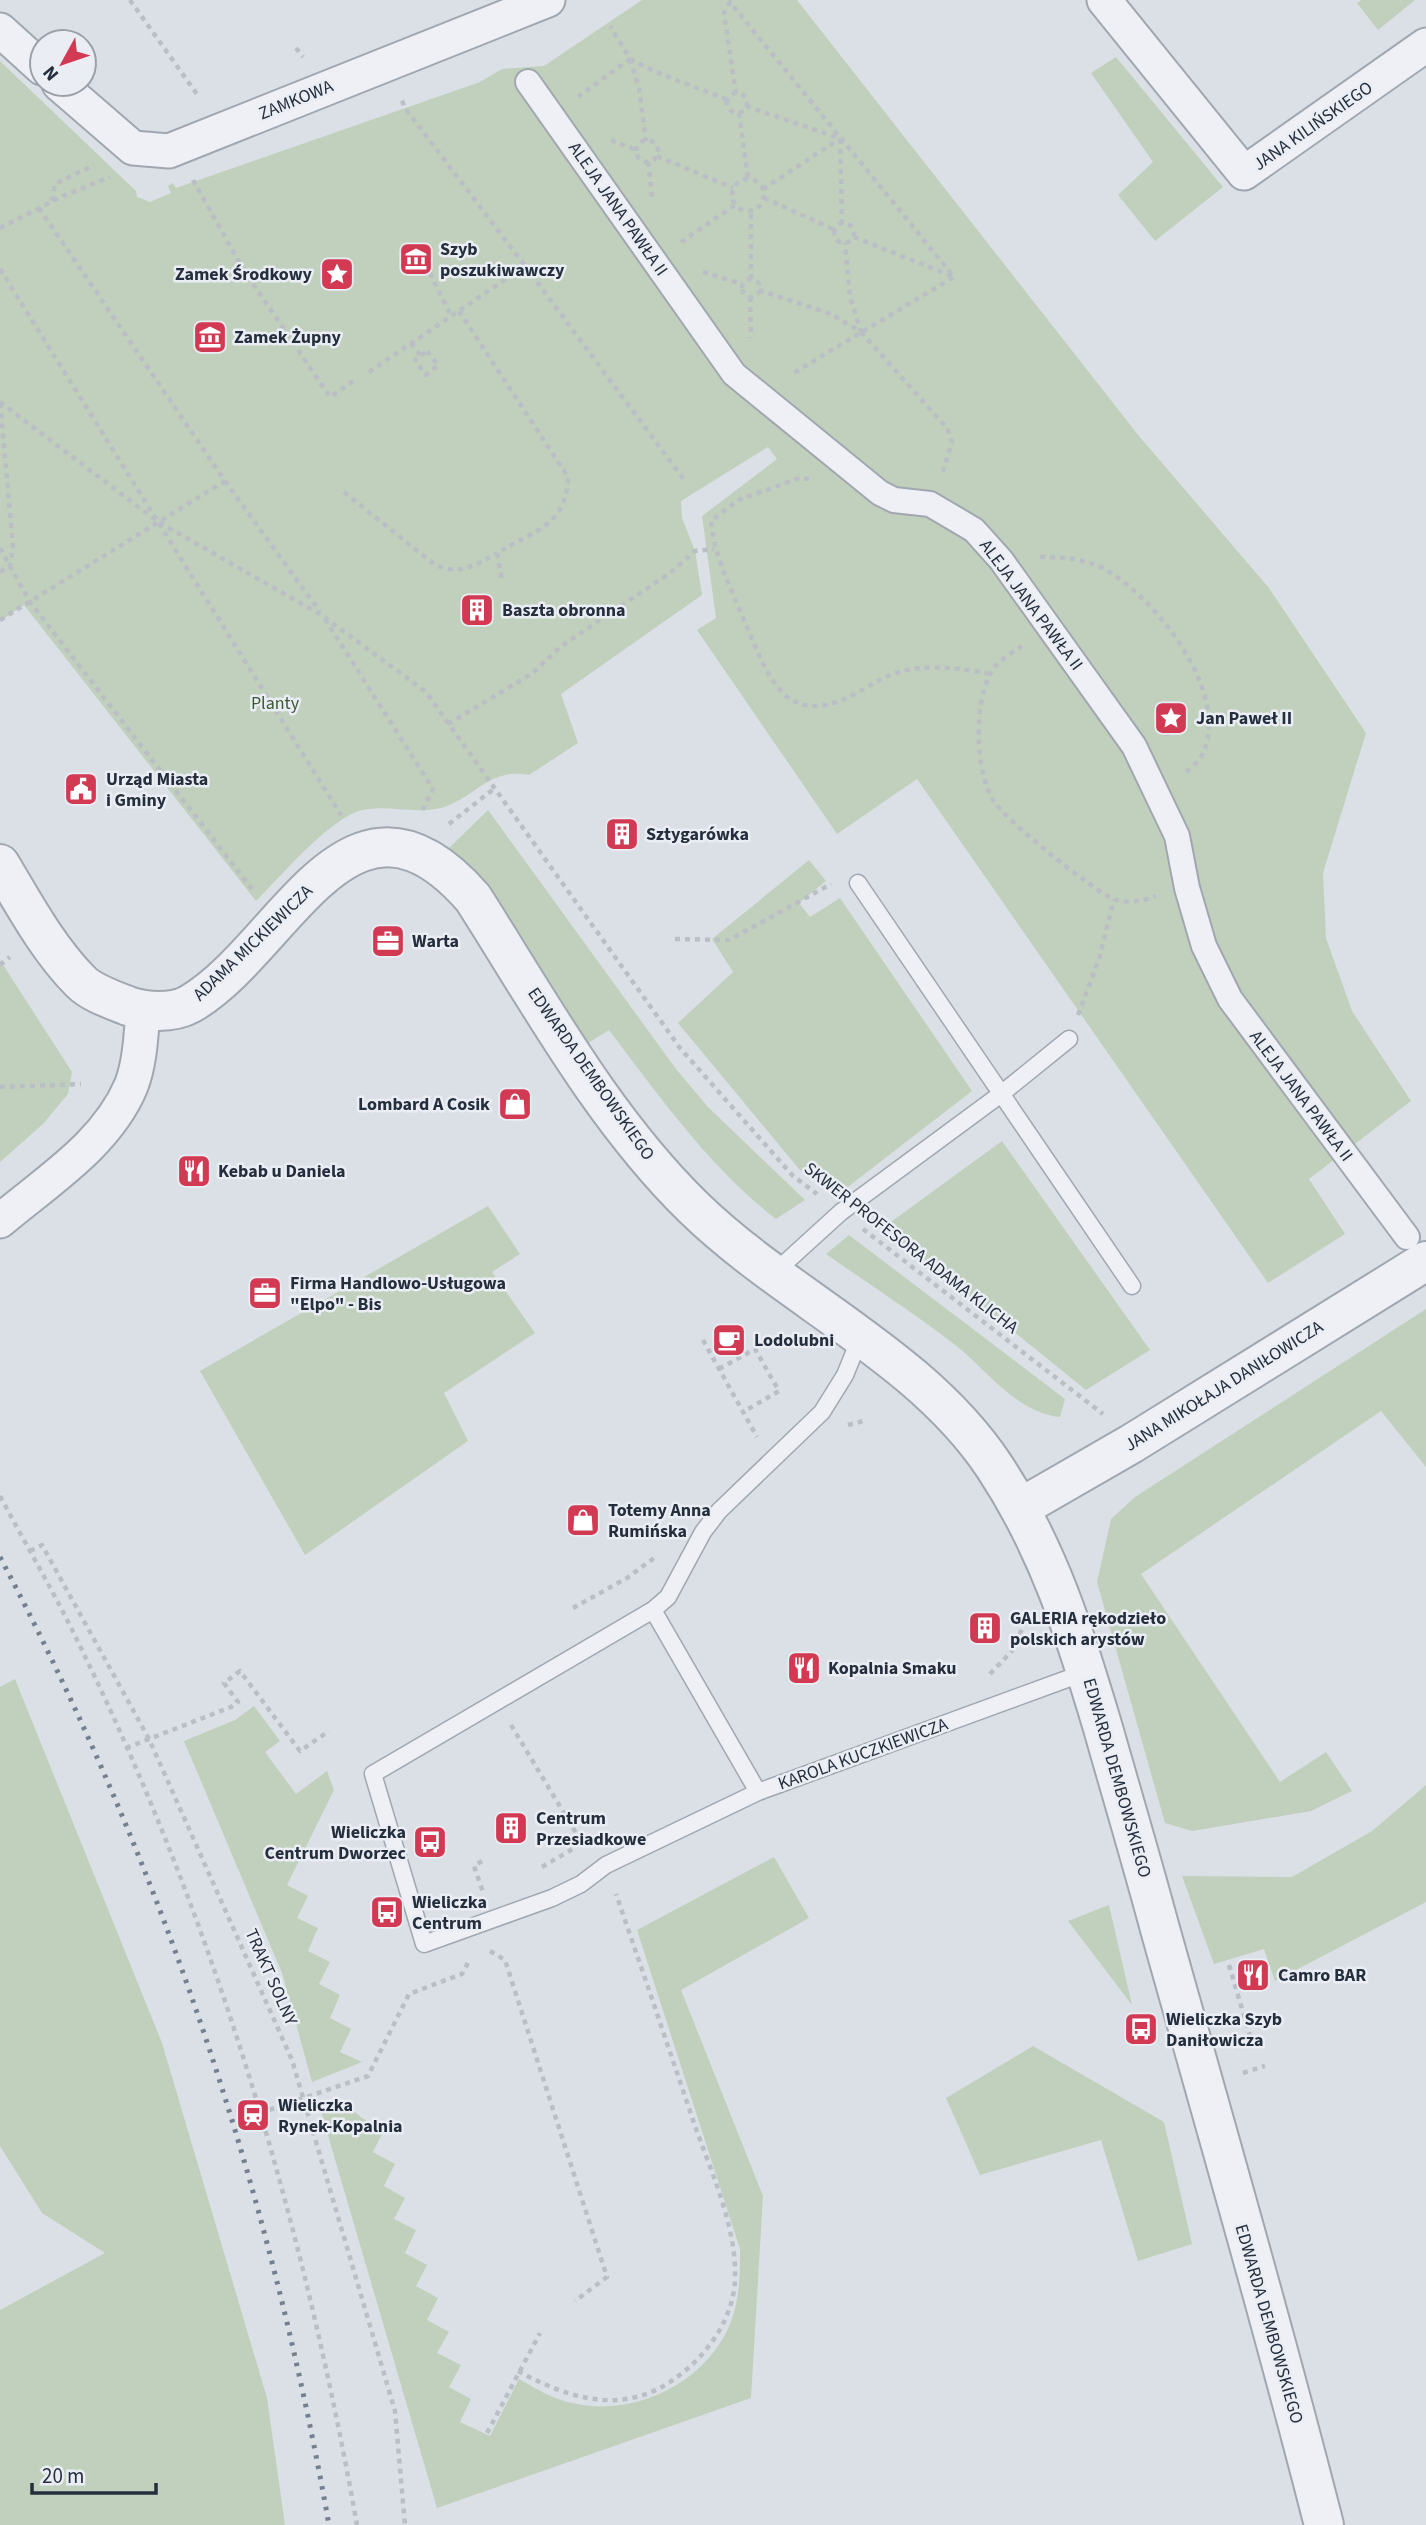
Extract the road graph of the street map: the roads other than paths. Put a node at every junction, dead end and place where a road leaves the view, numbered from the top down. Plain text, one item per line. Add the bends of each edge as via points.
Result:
1 (548, 0) edge
2 (1104, 0) edge
3 (0, 30) edge
4 (1426, 45) edge
5 (28, 55) edge
6 (528, 82) dead end
7 (76, 98) edge
8 (415, 833) joint
9 (0, 864) edge
10 (858, 884) road end
11 (143, 1011) junction
12 (1069, 1038) road end
13 (1001, 1094) junction
14 (0, 1221) edge
15 (1416, 1249) edge
16 (772, 1275) junction
17 (1132, 1286) dead end
18 (860, 1338) junction
19 (1020, 1508) junction
20 (649, 1613) junction
21 (1086, 1672) junction
22 (758, 1792) junction
23 (1324, 2525) edge

1 - 7 street, ZAMKOWA via 170,151 133,148
2 - 4 street, JANA KILIŃSKIEGO via 1244,173
3 - 5 street
6 - 15 street, ALEJA JANA PAWŁA II via 734,374 880,494 930,505 974,530 1001,560 1134,746 1177,836 1204,946 1230,999
8 - 11 street, ADAMA MICKIEWICZA via 345,859 313,883 248,952 188,1005
8 - 16 street, EDWARDA DEMBOWSKIEGO via 473,898 644,1154 694,1208
9 - 11 street via 83,984
10 - 13 lane
11 - 14 street via 132,1083 120,1108 89,1147
12 - 13 lane
13 - 16 lane via 841,1212
13 - 17 lane
15 - 19 street, JANA MIKOŁAJA DANIŁOWICZA via 1131,1444
16 - 18 street, EDWARDA DEMBOWSKIEGO
18 - 19 street, EDWARDA DEMBOWSKIEGO via 921,1385 962,1425
18 - 20 lane via 822,1412 719,1511 668,1597
19 - 21 street, EDWARDA DEMBOWSKIEGO via 1064,1601
20 - 22 lane, KAROLA KUCZKIEWICZA
20 - 22 lane via 373,1774 424,1944 552,1898 606,1865
21 - 22 lane, KAROLA KUCZKIEWICZA
21 - 23 street, EDWARDA DEMBOWSKIEGO

